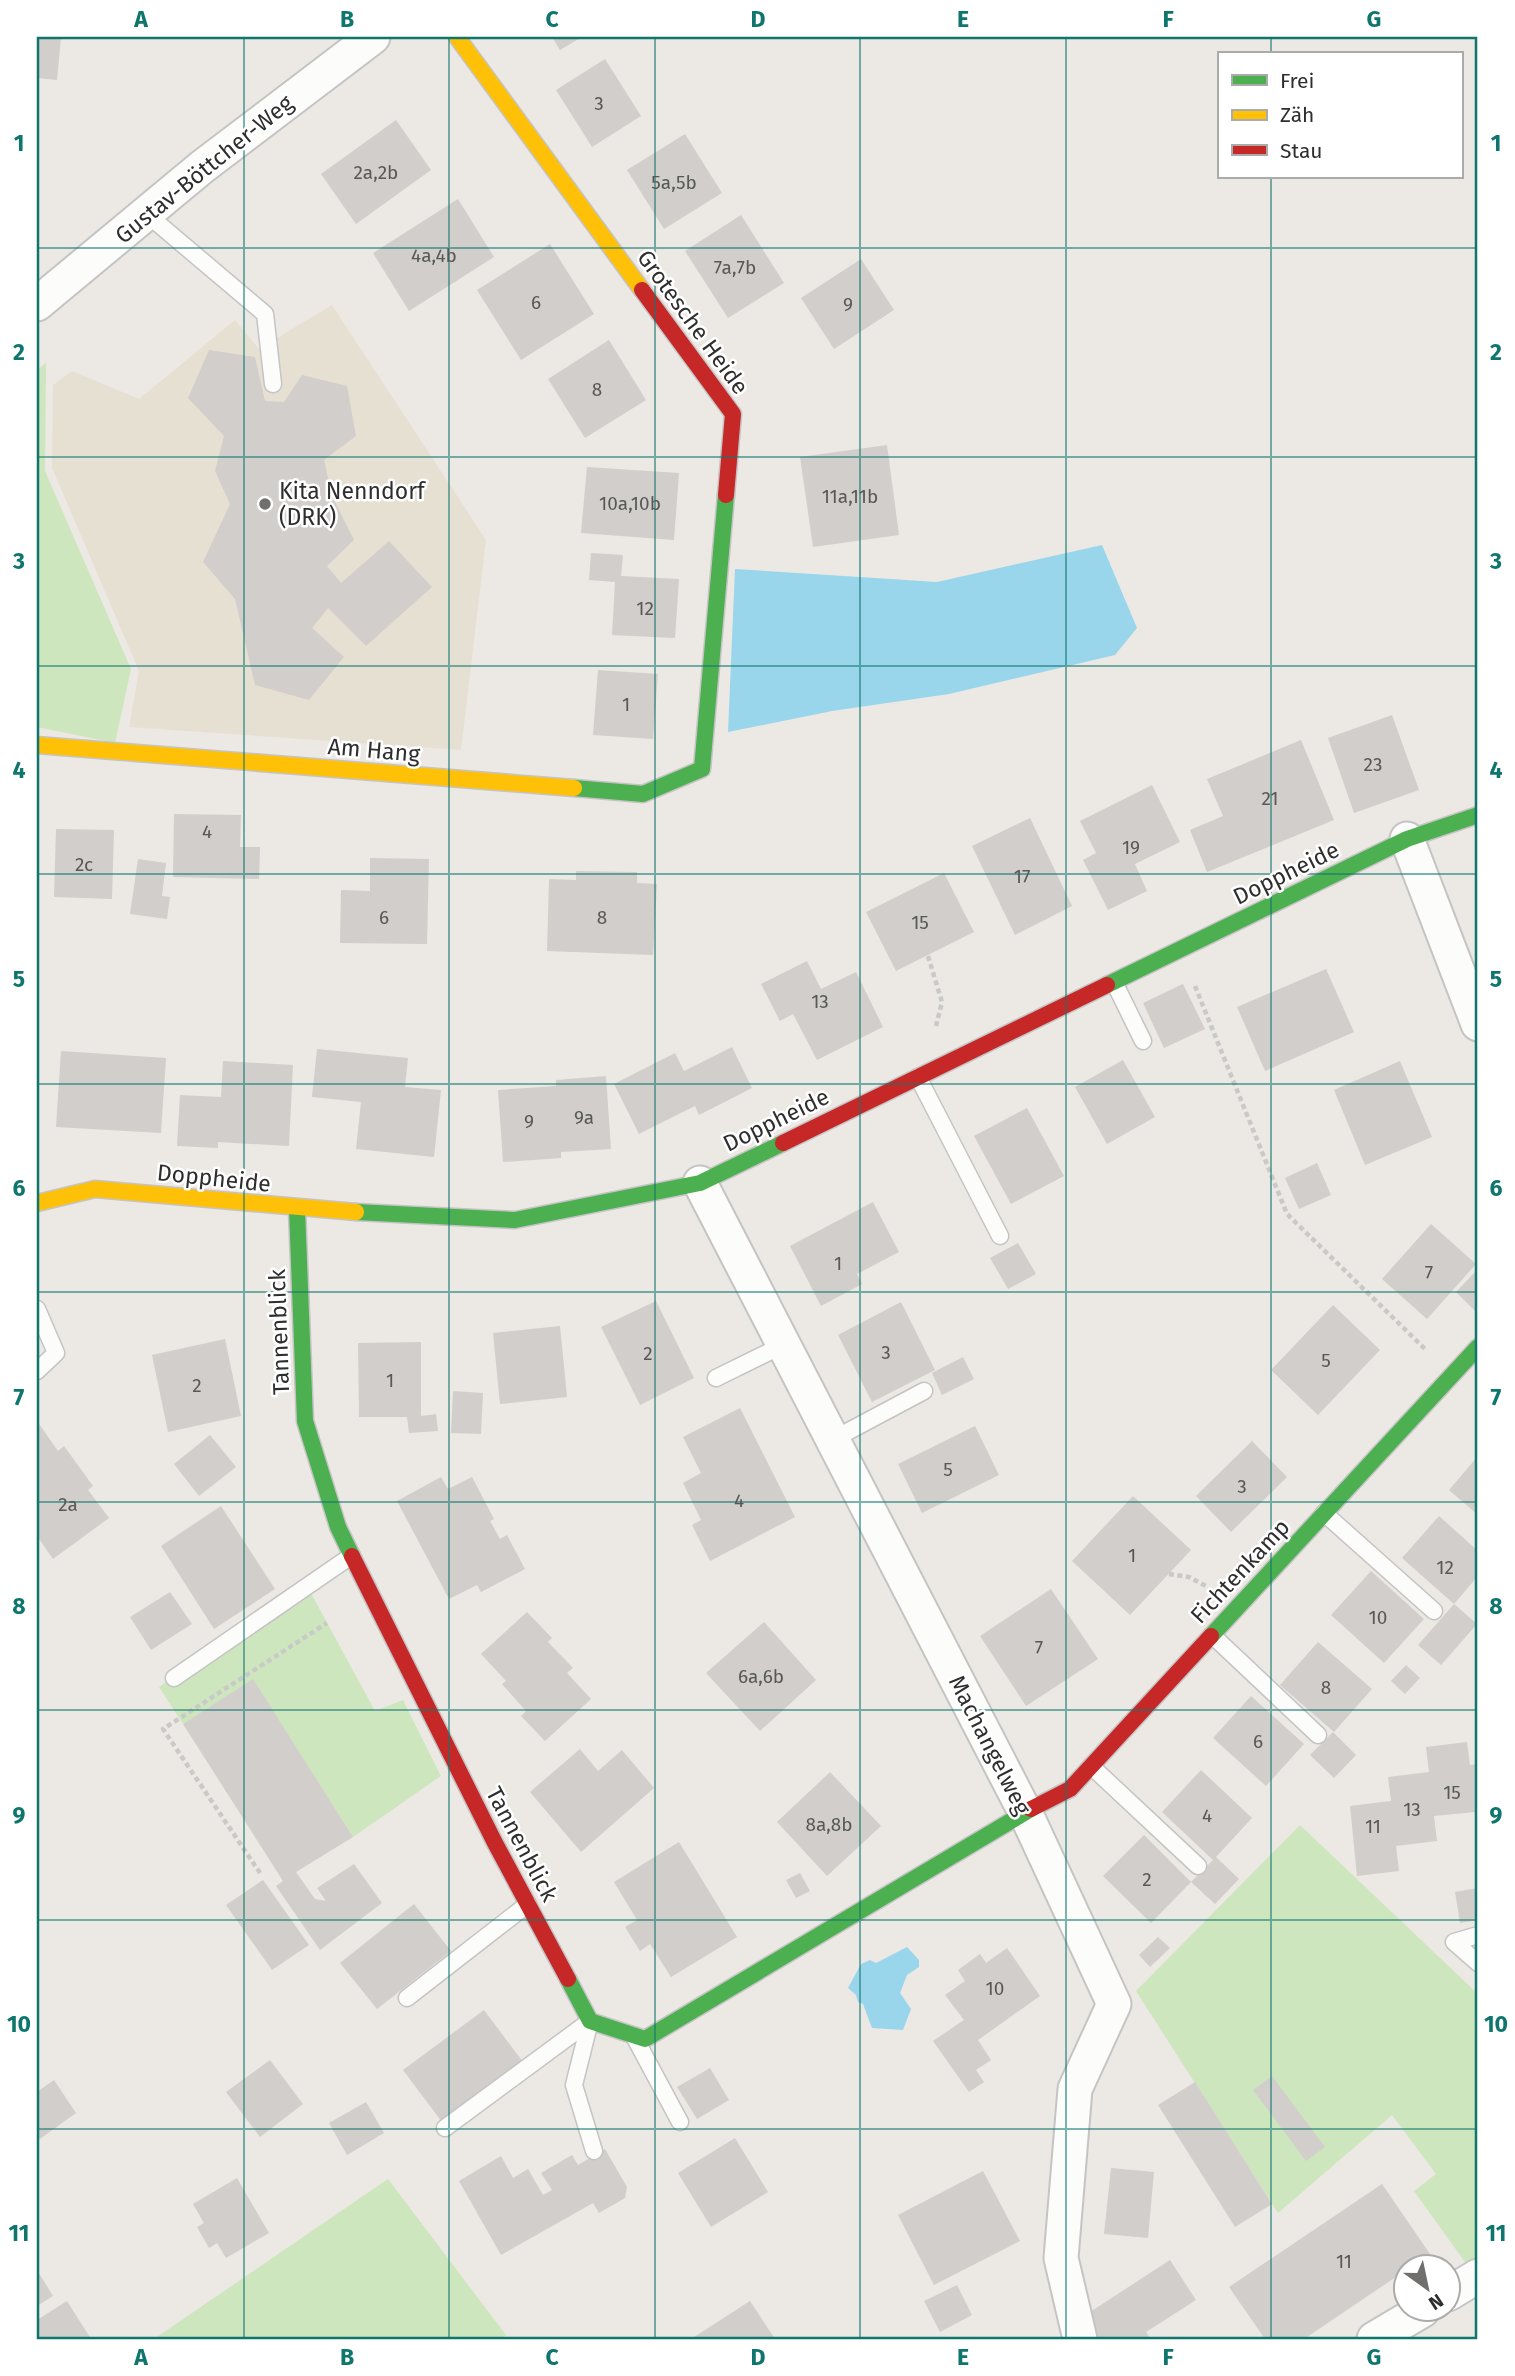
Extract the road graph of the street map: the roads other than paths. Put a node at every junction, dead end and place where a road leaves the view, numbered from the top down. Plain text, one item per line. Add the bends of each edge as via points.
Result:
1 (373, 37) edge
2 (457, 37) edge
3 (148, 215) junction
4 (37, 304) edge
5 (273, 384) dead end
6 (37, 745) edge
7 (702, 769) joint
8 (1478, 816) edge
9 (1407, 839) junction
10 (1114, 982) junction
11 (1478, 1024) edge
12 (1143, 1041) dead end
13 (918, 1077) junction
14 (700, 1183) junction
15 (37, 1203) edge
16 (297, 1209) junction
17 (1000, 1237) dead end
18 (37, 1309) edge
19 (783, 1345) junction
20 (1478, 1347) edge
21 (37, 1371) edge
22 (716, 1378) dead end
23 (924, 1391) dead end
24 (832, 1440) junction
25 (1324, 1513) junction
26 (351, 1556) junction
27 (1434, 1611) dead end
28 (1212, 1635) junction
29 (174, 1678) dead end
30 (1318, 1735) dead end
31 (1091, 1766) junction
32 (1025, 1812) junction
33 (1198, 1866) dead end
34 (528, 1904) junction
35 (1478, 1936) edge
36 (1478, 1963) edge
37 (407, 1998) dead end
38 (590, 2021) junction
39 (633, 2035) junction
40 (680, 2122) dead end
41 (445, 2128) dead end
42 (594, 2151) dead end
43 (1478, 2276) edge
44 (1462, 2286) edge
45 (1400, 2324) edge
46 (1080, 2339) edge
47 (1376, 2339) edge

1 - 3 street, Gustav-Böttcher-Weg via 202,167
2 - 7 street, Grotesche Heide via 733,414
3 - 4 street, Gustav-Böttcher-Weg
3 - 5 lane via 265,314
6 - 7 street, Am Hang via 643,794
8 - 9 street, Doppheide
9 - 10 street, Doppheide
9 - 11 street
10 - 12 lane
10 - 13 street, Doppheide
13 - 14 street, Doppheide
13 - 17 lane
14 - 16 street, Doppheide via 515,1220
14 - 19 street, Machangelweg
15 - 16 street, Doppheide via 95,1189
16 - 26 street, Tannenblick via 305,1421
18 - 21 lane via 56,1353
19 - 22 lane
19 - 24 street, Machangelweg
20 - 25 street, Fichtenkamp
23 - 24 lane
24 - 32 street, Machangelweg
25 - 27 lane
25 - 28 street, Fichtenkamp
26 - 29 lane
26 - 34 street, Tannenblick
28 - 30 lane
28 - 31 street, Fichtenkamp
31 - 32 street, Fichtenkamp via 1070,1789
31 - 33 lane
32 - 39 street via 645,2039
32 - 46 street, Machangelweg via 1114,2004 1075,2089 1061,2258
34 - 37 lane
34 - 38 street, Tannenblick
35 - 36 lane via 1454,1942
38 - 39 street
38 - 41 lane
38 - 42 lane via 574,2085
39 - 40 lane
43 - 44 street
45 - 47 street

